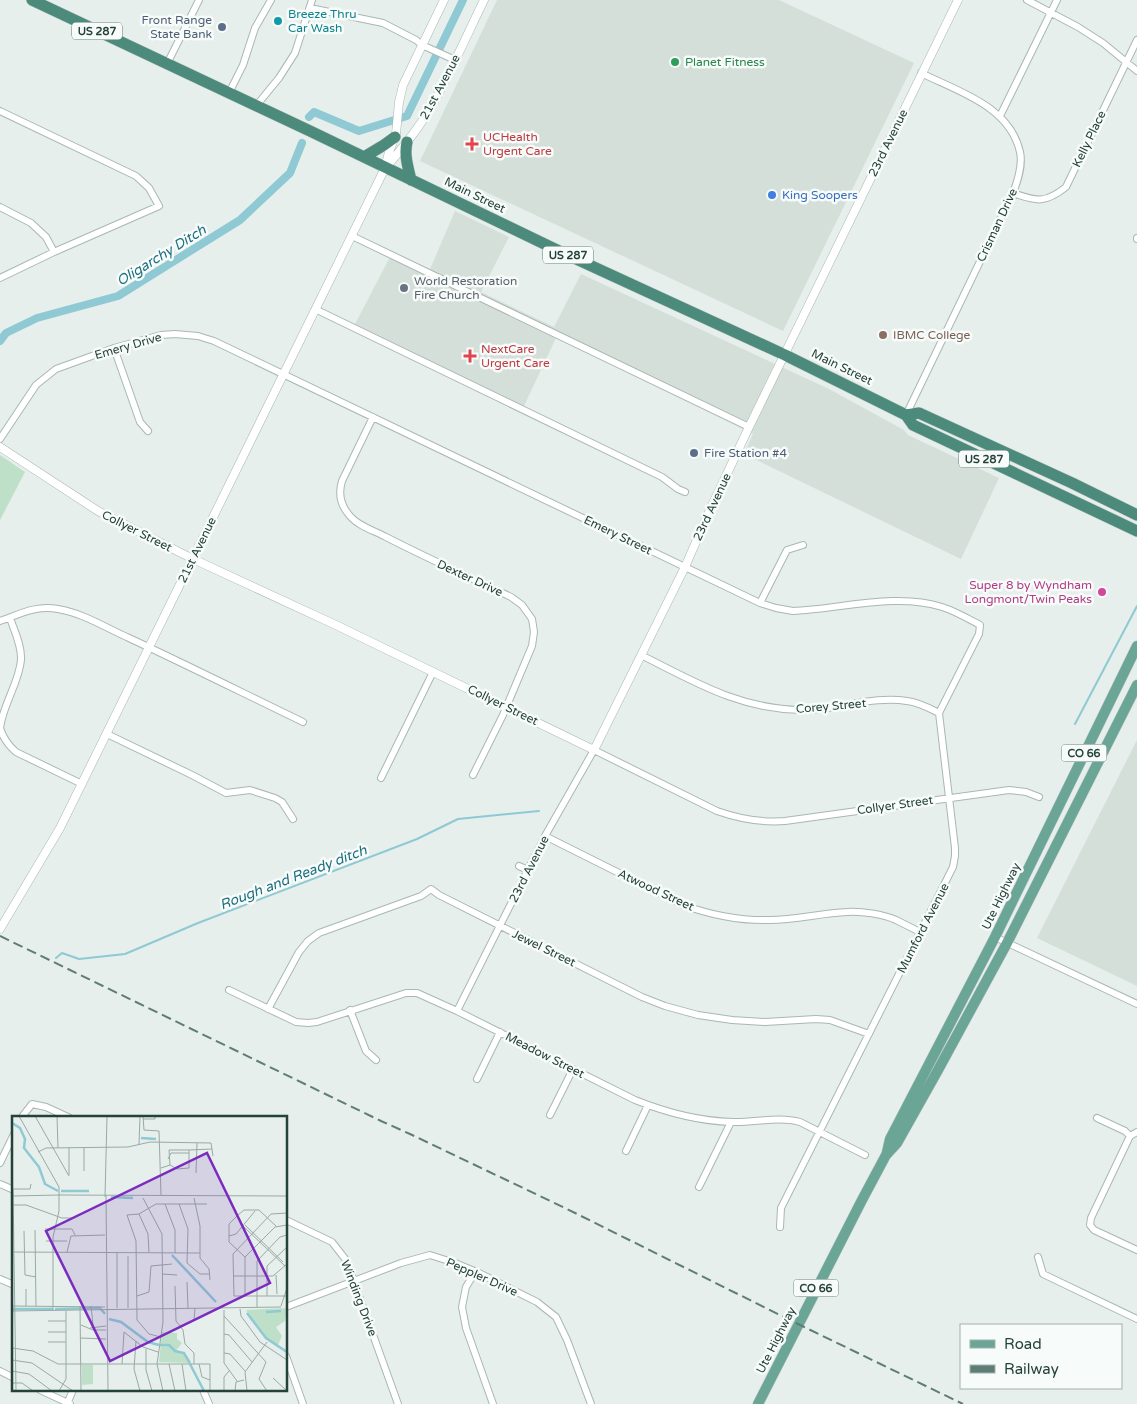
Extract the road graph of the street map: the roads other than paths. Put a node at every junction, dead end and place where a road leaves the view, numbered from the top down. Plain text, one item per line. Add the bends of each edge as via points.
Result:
1 (32, 0) edge
2 (199, 0) edge
3 (271, 0) edge
4 (312, 0) edge
5 (444, 0) edge
6 (484, 0) edge
7 (958, 0) edge
8 (1026, 0) edge
9 (1057, 0) edge
10 (310, 8) junction
11 (1051, 13) junction
12 (1137, 40) edge
13 (422, 45) junction
14 (455, 60) junction
15 (1126, 62) junction
16 (167, 64) junction
17 (1137, 71) edge
18 (921, 74) junction
19 (229, 93) junction
20 (256, 106) junction
21 (0, 111) edge
22 (1000, 116) junction
23 (395, 137) junction
24 (407, 142) junction
25 (364, 157) junction
26 (385, 168) junction
27 (411, 180) junction
28 (1014, 193) junction
29 (0, 208) edge
30 (352, 236) junction
31 (54, 252) junction
32 (0, 278) edge
33 (315, 309) junction
34 (114, 348) junction
35 (785, 355) junction
36 (283, 375) junction
37 (906, 415) junction
38 (373, 417) junction
39 (749, 427) junction
40 (148, 431) dead end
41 (0, 439) edge
42 (0, 447) edge
43 (685, 492) dead end
44 (1137, 515) edge
45 (1137, 531) edge
46 (803, 546) dead end
47 (192, 559) junction
48 (685, 567) junction
49 (760, 603) junction
50 (10, 618) junction
51 (0, 621) edge
52 (1137, 646) edge
53 (149, 647) junction
54 (641, 655) junction
55 (433, 672) junction
56 (1137, 685) edge
57 (506, 707) junction
58 (939, 712) junction
59 (303, 722) dead end
60 (0, 728) edge
61 (107, 734) junction
62 (594, 750) junction
63 (473, 775) dead end
64 (381, 778) dead end
65 (82, 784) junction
66 (1039, 797) dead end
67 (948, 798) junction
68 (293, 819) dead end
69 (545, 836) junction
70 (519, 866) dead end
71 (528, 870) junction
72 (500, 926) junction
73 (0, 928) edge
74 (920, 932) junction
75 (995, 937) junction
76 (1007, 943) junction
77 (229, 990) dead end
78 (1137, 1004) edge
79 (268, 1009) junction
80 (350, 1010) junction
81 (457, 1011) junction
82 (500, 1032) junction
83 (868, 1034) junction
84 (376, 1060) dead end
85 (573, 1069) junction
86 (477, 1078) dead end
87 (648, 1105) junction
88 (550, 1115) dead end
89 (23, 1116) edge
90 (66, 1116) edge
91 (1097, 1118) dead end
92 (731, 1122) junction
93 (819, 1132) junction
94 (1137, 1132) edge
95 (1130, 1136) junction
96 (12, 1138) edge
97 (626, 1151) dead end
98 (865, 1155) dead end
99 (886, 1155) junction
100 (0, 1163) edge
101 (0, 1184) edge
102 (699, 1187) dead end
103 (12, 1189) edge
104 (288, 1221) edge
105 (780, 1227) dead end
106 (1137, 1250) edge
107 (1038, 1257) dead end
108 (475, 1272) junction
109 (0, 1279) edge
110 (355, 1281) junction
111 (12, 1284) edge
112 (288, 1306) edge
113 (1137, 1319) edge
114 (288, 1362) edge
115 (0, 1371) edge
116 (12, 1377) edge
117 (44, 1392) edge
118 (72, 1392) edge
119 (204, 1392) edge
120 (68, 1404) edge
121 (208, 1404) edge
122 (303, 1404) edge
123 (398, 1404) edge
124 (493, 1404) edge
125 (591, 1404) edge
126 (758, 1404) edge

1 - 16 highway, Main Street / US 287
2 - 16 street
3 - 19 street via 255,28 243,65
4 - 10 street
5 - 13 street, 21st Avenue
6 - 14 street, 21st Avenue
7 - 18 street, 23rd Avenue
8 - 11 street
9 - 11 street
10 - 13 street via 383,23
10 - 20 street via 295,53
11 - 15 street via 1103,43
11 - 22 street
12 - 15 street, Kelly Place
13 - 14 street
13 - 23 street, 21st Avenue via 403,85
14 - 24 street, 21st Avenue via 435,100
15 - 17 street
15 - 28 street, Kelly Place via 1066,187 1045,200
16 - 19 highway, Main Street / US 287
18 - 22 street, Crisman Drive via 986,105
18 - 35 street, 23rd Avenue
19 - 20 highway, Main Street / US 287
20 - 25 highway, Main Street / US 287
21 - 31 street via 136,176 149,188 159,206
22 - 28 street, Crisman Drive via 1014,136 1020,152 1019,177
23 - 25 highway
23 - 26 street, 21st Avenue
24 - 26 street, 21st Avenue
24 - 27 highway via 405,149
25 - 26 highway, Main Street / US 287
26 - 27 highway, Main Street / US 287
26 - 30 street, 21st Avenue
27 - 35 highway, Main Street / US 287
28 - 37 street, Crisman Drive
29 - 31 street via 31,223 46,237
30 - 33 street, 21st Avenue
30 - 39 street
31 - 32 street
33 - 36 street, 21st Avenue
33 - 43 street via 662,477
34 - 36 street, Emery Drive via 161,335 198,336
34 - 40 street via 140,422
34 - 41 street, Emery Drive via 49,374 36,386
35 - 37 highway, Main Street / US 287
35 - 39 street, 23rd Avenue
36 - 38 street, Emery Street
36 - 47 street, 21st Avenue
37 - 44 highway, Main Street / US 287 via 919,413
37 - 45 highway, Main Street / US 287 via 913,425
38 - 48 street, Emery Street
38 - 57 street, Dexter Drive via 342,481 340,498 343,507 356,522 522,605 532,619 532,646
39 - 48 street, 23rd Avenue
42 - 47 street, Collyer Street via 98,511
46 - 49 street via 787,550
47 - 53 street, 21st Avenue
47 - 55 street, Collyer Street
48 - 49 street, Emery Street
48 - 54 street, 23rd Avenue
49 - 58 street, Emery Street via 793,611 903,601 925,603 980,625 979,634
50 - 51 street
50 - 53 street via 27,610 58,609
50 - 60 street via 22,658
52 - 75 main road, Ute Highway / CO 66
53 - 59 street
53 - 61 street, 21st Avenue
54 - 58 street, Corey Street via 718,694 768,707 804,710 892,699 916,703
54 - 62 street, 23rd Avenue
55 - 57 street, Collyer Street
55 - 64 street
56 - 76 main road, Ute Highway / CO 66
57 - 62 street, Collyer Street
57 - 63 street, Dexter Drive
58 - 67 street, Mumford Avenue
60 - 65 street via 3,738 16,752
61 - 65 street, 21st Avenue
61 - 68 street via 226,793 250,790 275,798 282,802
62 - 67 street, Collyer Street via 717,811 759,822
62 - 69 street, 23rd Avenue
65 - 73 street, 21st Avenue via 60,828
66 - 67 street, Collyer Street via 1009,790
67 - 74 street, Mumford Avenue via 955,848 953,867
69 - 71 street, 23rd Avenue
69 - 74 street, Atwood Street via 705,913 737,919 784,920 864,912 894,919
70 - 71 street
71 - 72 street, 23rd Avenue
72 - 79 street, Jewel Street via 431,889 421,896 319,933 308,941 298,952
72 - 81 street, 23rd Avenue
72 - 83 street, Jewel Street via 666,1006 732,1020 830,1020
74 - 83 street, Mumford Avenue
75 - 76 street
75 - 99 main road, Ute Highway / CO 66 via 890,1139
76 - 78 street
76 - 99 main road, Ute Highway / CO 66 via 897,1143
77 - 79 street, Meadow Street
79 - 80 street, Meadow Street via 296,1022 308,1023
80 - 81 street, Meadow Street via 406,993 417,993
80 - 84 street via 366,1050
81 - 82 street, Meadow Street
82 - 85 street, Meadow Street
82 - 86 street
83 - 93 street, Mumford Avenue
85 - 87 street, Meadow Street
85 - 88 street
87 - 92 street, Meadow Street via 675,1114
87 - 97 street
89 - 90 street via 32,1104 46,1106
91 - 95 street
92 - 93 street, Meadow Street via 790,1119
92 - 102 street
93 - 98 street, Meadow Street
93 - 105 street, Mumford Avenue via 781,1208
94 - 95 street
95 - 106 street via 1090,1225 1094,1230
96 - 100 street
99 - 126 main road, Ute Highway / CO 66
101 - 103 street
104 - 110 street, Winding Drive via 332,1242 346,1260
107 - 113 street via 1043,1274
108 - 110 street, Peppler Drive via 430,1255
108 - 124 street via 466,1287 462,1306 466,1328
108 - 125 street, Peppler Drive via 537,1302 556,1317
109 - 111 street
110 - 112 street, Peppler Drive
110 - 123 street, Winding Drive
114 - 122 street
115 - 116 street
117 - 120 street
118 - 120 street
119 - 121 street

